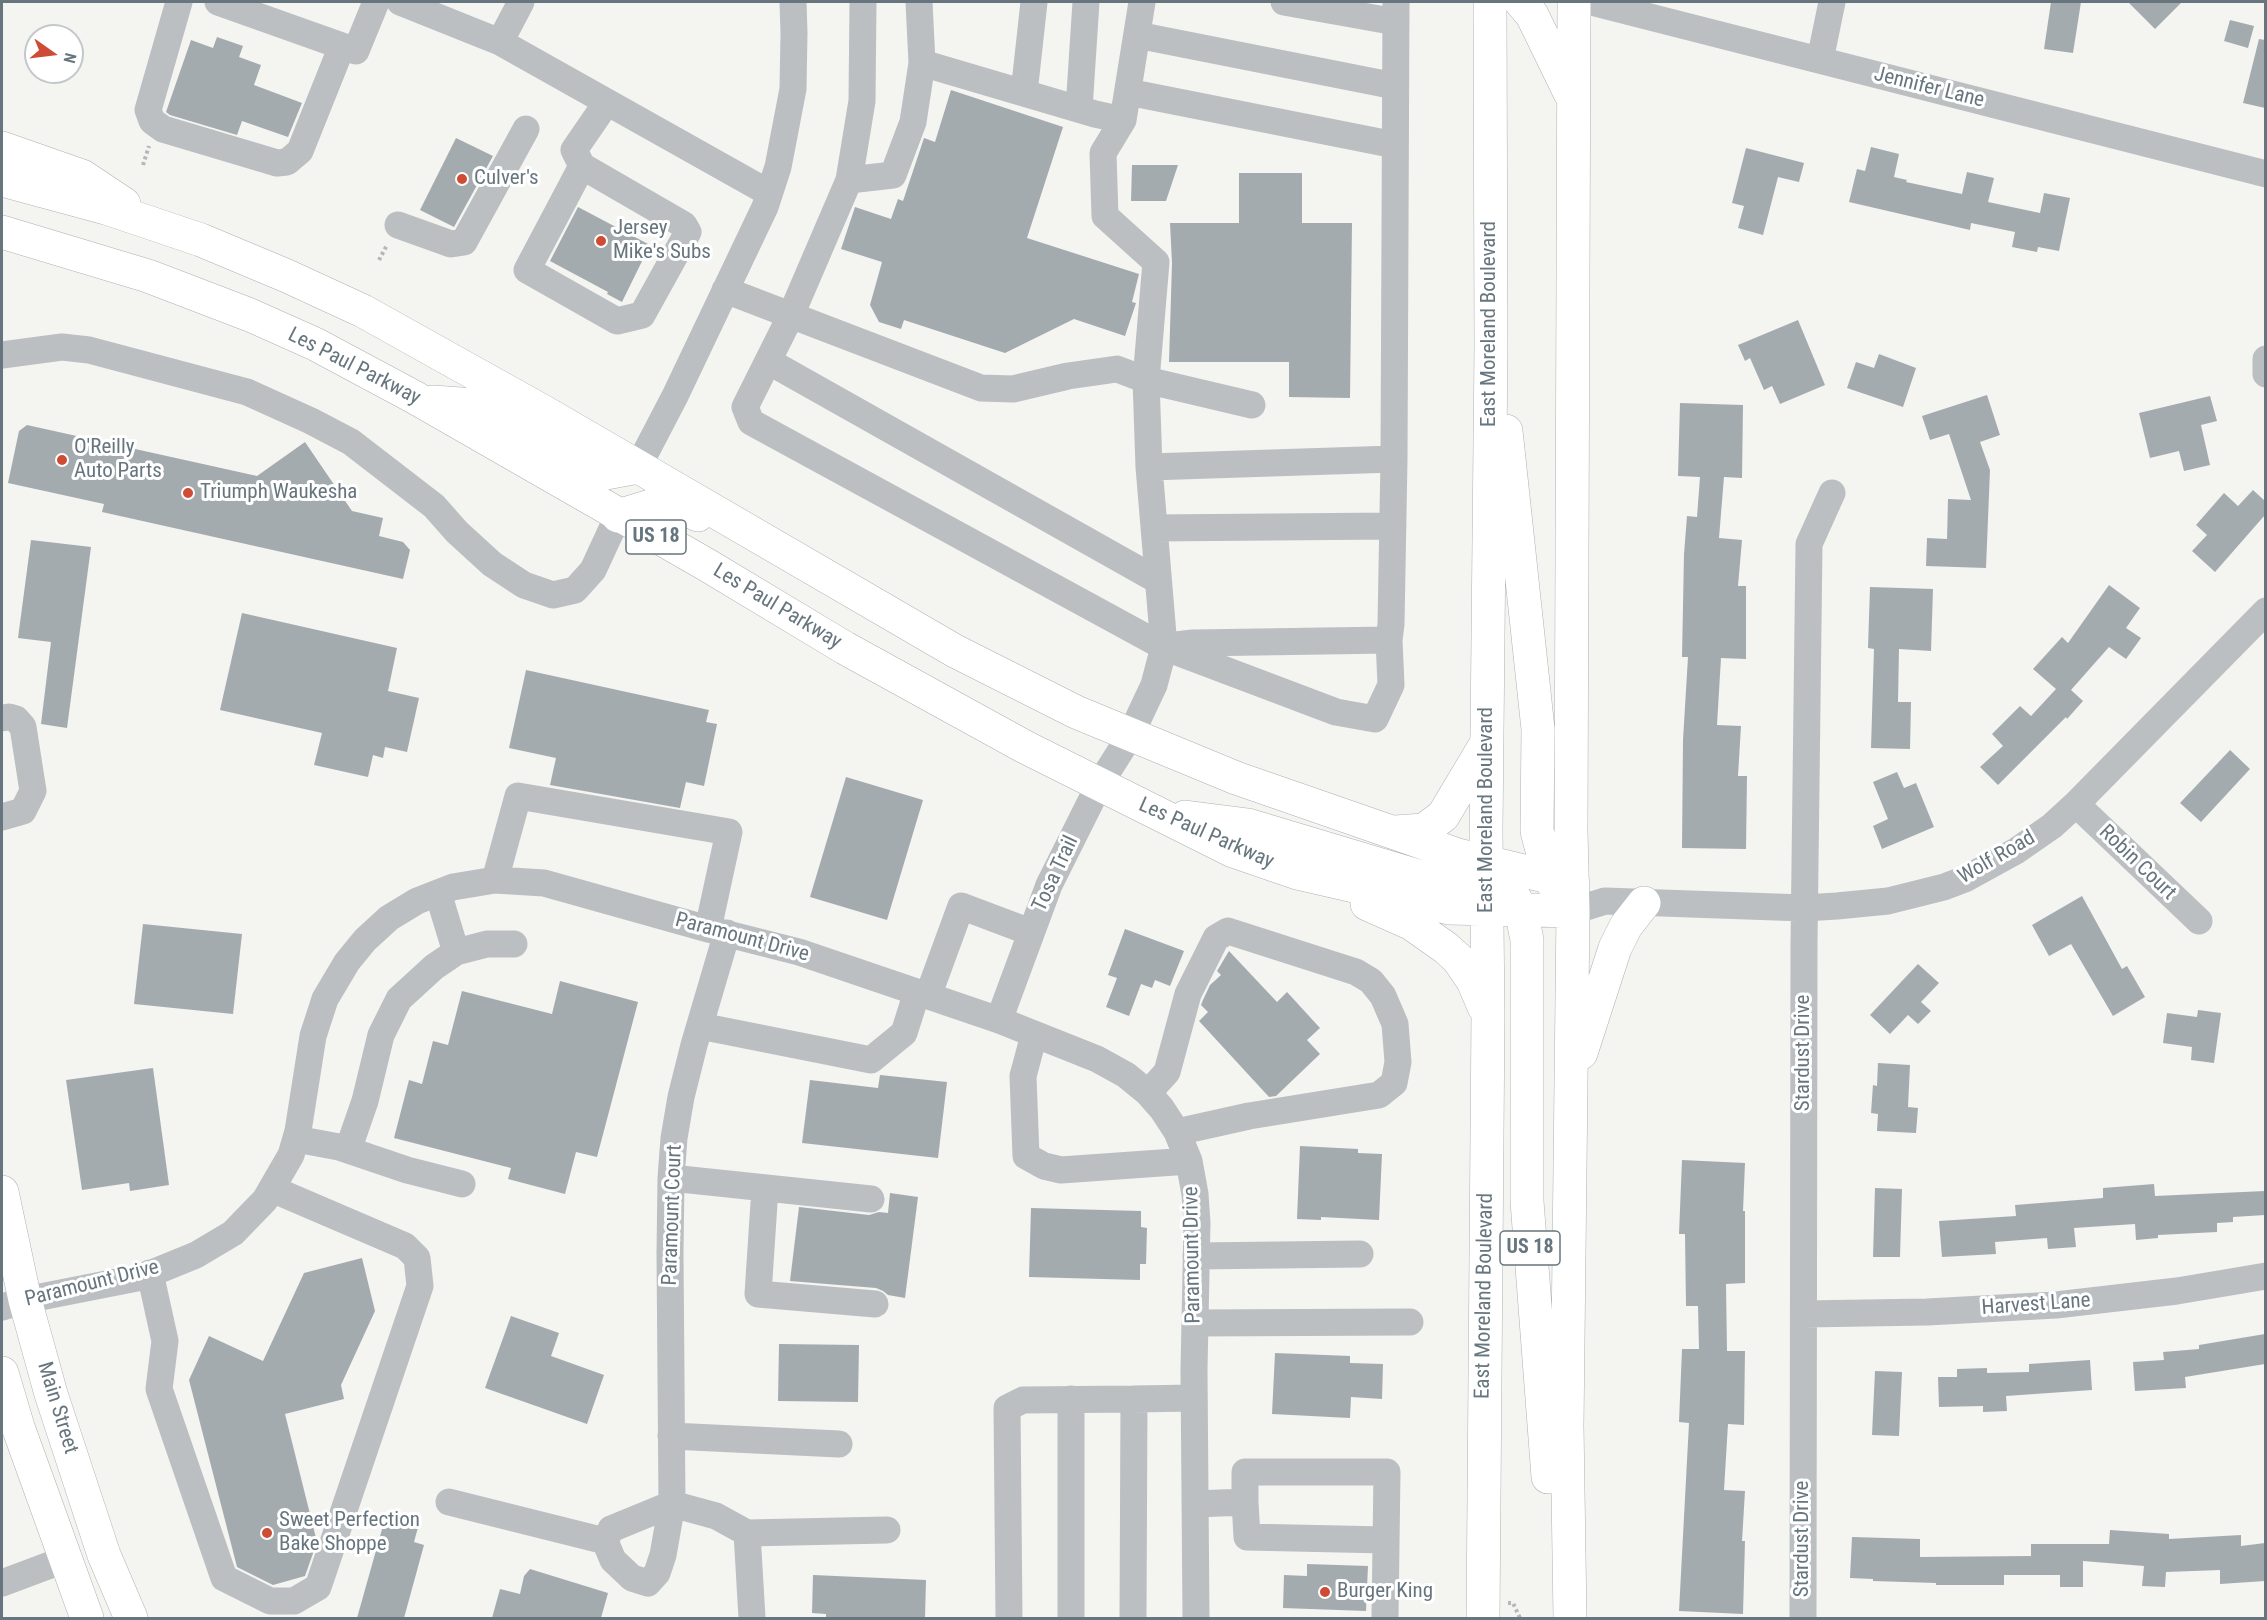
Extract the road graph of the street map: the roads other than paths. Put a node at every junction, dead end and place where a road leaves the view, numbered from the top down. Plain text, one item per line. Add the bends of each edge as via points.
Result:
1 (179, 2) edge
2 (218, 2) edge
3 (376, 2) edge
4 (400, 2) edge
5 (521, 2) edge
6 (793, 2) edge
7 (863, 2) edge
8 (920, 2) edge
9 (1034, 2) edge
10 (1086, 2) edge
11 (1142, 2) edge
12 (1284, 2) edge
13 (1490, 2) edge
14 (1521, 2) edge
15 (1575, 2) edge
16 (1591, 2) edge
17 (1832, 2) edge
18 (1656, 9) edge
19 (1396, 12) edge
20 (1137, 35) junction
21 (500, 42) junction
22 (342, 46) junction
23 (1820, 60) junction
24 (922, 63) junction
25 (1395, 86) junction
26 (1128, 92) junction
27 (1024, 93) junction
28 (607, 102) junction
29 (1574, 103) junction
30 (1079, 109) junction
31 (1123, 120) junction
32 (526, 129) dead end
33 (1395, 145) junction
34 (2, 148) edge
35 (582, 166) junction
36 (2265, 174) edge
37 (2, 180) edge
38 (849, 180) junction
39 (769, 193) junction
40 (2, 202) edge
41 (140, 220) junction
42 (395, 230) road end
43 (2, 232) edge
44 (725, 290) junction
45 (791, 315) junction
46 (1491, 347) junction
47 (2, 355) edge
48 (2265, 359) edge
49 (768, 361) junction
50 (2265, 374) edge
51 (1146, 380) junction
52 (421, 401) junction
53 (1252, 405) dead end
54 (1394, 459) junction
55 (638, 467) junction
56 (1149, 467) junction
57 (1832, 493) dead end
58 (618, 516) junction
59 (1393, 526) junction
60 (1154, 528) junction
61 (1157, 580) junction
62 (880, 608) junction
63 (2265, 611) edge
64 (1389, 640) junction
65 (1164, 647) junction
66 (2, 718) edge
67 (1130, 736) junction
68 (1487, 742) junction
69 (1099, 785) junction
70 (2076, 804) junction
71 (1162, 814) junction
72 (2, 817) edge
73 (1395, 832) junction
74 (1297, 873) junction
75 (495, 880) junction
76 (1563, 890) junction
77 (438, 892) junction
78 (1499, 893) junction
79 (1644, 903) junction
80 (1804, 908) junction
81 (2199, 921) dead end
82 (718, 931) junction
83 (1030, 932) junction
84 (514, 944) dead end
85 (456, 952) junction
86 (923, 994) junction
87 (1488, 1014) junction
88 (999, 1020) junction
89 (700, 1026) junction
90 (1034, 1035) junction
91 (1572, 1083) junction
92 (1148, 1093) junction
93 (1177, 1132) junction
94 (296, 1139) junction
95 (348, 1150) junction
96 (1189, 1161) junction
97 (671, 1178) junction
98 (462, 1184) dead end
99 (765, 1188) junction
100 (272, 1189) junction
101 (2, 1192) edge
102 (871, 1199) dead end
103 (1360, 1254) dead end
104 (1196, 1256) junction
105 (150, 1273) junction
106 (2265, 1276) edge
107 (13, 1304) edge
108 (875, 1304) dead end
109 (1804, 1314) junction
110 (1410, 1322) dead end
111 (1195, 1323) junction
112 (2, 1373) edge
113 (1134, 1398) junction
114 (1194, 1398) junction
115 (1071, 1399) junction
116 (671, 1436) junction
117 (838, 1444) dead end
118 (449, 1502) dead end
119 (1245, 1502) junction
120 (672, 1504) junction
121 (1195, 1504) junction
122 (887, 1530) dead end
123 (747, 1533) junction
124 (1386, 1540) junction
125 (605, 1541) junction
126 (66, 1559) junction
127 (2, 1583) edge
128 (1569, 1583) junction
129 (1495, 1611) edge
130 (87, 1618) edge
131 (112, 1618) edge
132 (131, 1618) edge
133 (752, 1618) edge
134 (1009, 1618) edge
135 (1071, 1618) edge
136 (1133, 1618) edge
137 (1196, 1618) edge
138 (1385, 1618) edge
139 (1570, 1618) edge
140 (1803, 1618) edge

1 - 22 street via 148,110 158,133 277,164 287,162 300,151
2 - 22 street
3 - 22 street via 356,51
4 - 21 street
5 - 21 street
6 - 39 street via 793,89
7 - 38 street via 862,101
8 - 24 street
9 - 27 street
10 - 30 street
11 - 20 street
12 - 19 street
13 - 46 main road, East Moreland Boulevard
14 - 29 main road via 1537,23
15 - 29 main road
16 - 18 street, Jennifer Lane
17 - 23 street
18 - 23 street, Jennifer Lane
19 - 25 street
20 - 25 street
20 - 26 street
21 - 28 street
23 - 36 street, Jennifer Lane
24 - 27 street
24 - 38 street via 913,122 892,175
25 - 33 street
26 - 31 street
26 - 33 street
27 - 30 street
28 - 35 street via 574,150
28 - 39 street
29 - 76 main road
30 - 31 street
31 - 51 street via 1103,153 1105,216 1156,262
32 - 42 street via 464,242 451,244
33 - 54 street
34 - 41 main road via 82,176
35 - 35 street via 534,258 614,306 628,305 681,223
37 - 41 main road, Les Paul Parkway / US 18
38 - 45 street
39 - 44 street
40 - 41 main road
41 - 55 main road, Les Paul Parkway / US 18 via 201,240 363,311
43 - 52 main road, Les Paul Parkway / US 18 via 148,276 249,315 315,344
44 - 45 street
44 - 55 street
45 - 49 street
45 - 51 street via 981,388 1013,389 1116,369
46 - 68 main road, East Moreland Boulevard
46 - 76 main road via 1509,445 1538,729 1537,831
47 - 58 street via 62,348 89,350 247,392 351,442 434,506 492,564 524,585 554,596 575,590 593,570
48 - 50 street
49 - 61 street
49 - 65 street via 745,407 751,422
51 - 53 street
51 - 56 street
52 - 55 main road via 474,405 587,468 606,473
52 - 58 main road, Les Paul Parkway / US 18
54 - 56 street
54 - 59 street
55 - 62 main road, Les Paul Parkway / US 18
56 - 60 street
57 - 80 street, Stardust Drive via 1809,544
58 - 62 main road via 660,502 676,505 831,594
58 - 69 main road, Les Paul Parkway / US 18 via 845,648
59 - 60 street
59 - 64 street
60 - 61 street
61 - 65 street
62 - 67 main road, Les Paul Parkway / US 18 via 955,651
63 - 70 street, Wolf Road
64 - 65 street via 1193,643
64 - 65 street via 1391,685 1375,719 1336,712
65 - 67 street, Tosa Trail via 1154,685
66 - 72 street via 16,719 23,727 33,791 23,811
67 - 69 street, Tosa Trail
67 - 73 main road, Les Paul Parkway / US 18 via 1236,778
68 - 73 main road via 1443,816 1424,830
68 - 78 main road, East Moreland Boulevard
69 - 71 main road, Les Paul Parkway / US 18
69 - 83 street, Tosa Trail
70 - 80 street, Wolf Road via 2016,851 1954,883 1888,901
70 - 81 street, Robin Court
71 - 74 main road, Les Paul Parkway / US 18 via 1233,851
71 - 78 main road via 1248,825 1418,876
73 - 78 main road, Les Paul Parkway / US 18 via 1458,855
74 - 78 main road, Les Paul Parkway via 1449,908
74 - 87 main road, US 18 via 1412,924 1440,943 1458,958
75 - 77 street, Paramount Drive
75 - 82 street, Paramount Drive via 544,883
75 - 82 street, Paramount Court via 518,795 729,832
76 - 78 main road, Les Paul Parkway
76 - 78 main road, Les Paul Parkway / US 18
76 - 79 street, Wolf Road via 1605,901
76 - 91 main road
77 - 85 street
77 - 94 street, Paramount Drive via 389,918 365,940 334,981 313,1036
78 - 87 main road, East Moreland Boulevard / US 18
78 - 128 main road, US 18 via 1527,940 1527,1201 1551,1514
79 - 80 street, Wolf Road
79 - 91 main road via 1615,948
80 - 109 street, Stardust Drive
82 - 86 street, Paramount Drive via 799,952
82 - 89 street, Paramount Court
83 - 86 street via 961,906
83 - 88 street, Tosa Trail
84 - 85 street via 487,944
85 - 95 street via 399,999 381,1035
86 - 88 street, Paramount Drive
86 - 89 street via 904,1033 871,1060
87 - 129 main road, East Moreland Boulevard / US 18
88 - 90 street, Paramount Drive
89 - 97 street, Paramount Court via 681,1097
90 - 92 street, Paramount Drive via 1097,1059 1126,1074
90 - 96 street via 1023,1076 1026,1156 1061,1170
91 - 128 main road
92 - 93 street, Paramount Drive
92 - 93 street via 1167,1071 1188,994 1216,938 1228,932 1356,972 1371,981 1383,996 1395,1024 1398,1062 1394,1083 1379,1095
93 - 96 street, Paramount Drive
94 - 95 street
94 - 100 street, Paramount Drive
95 - 98 street
96 - 104 street, Paramount Drive via 1196,1213
97 - 99 street
97 - 116 street, Paramount Court
99 - 102 street
99 - 108 street via 758,1294
100 - 105 street, Paramount Drive via 233,1233 196,1255
100 - 105 street via 405,1246 417,1258 420,1286 318,1587 294,1601 270,1601 224,1578 159,1389 165,1341
101 - 107 main road, Main Street
103 - 104 street
104 - 111 street, Paramount Drive
105 - 107 street, Paramount Drive
106 - 109 street, Harvest Lane via 2056,1305
107 - 132 main road, Main Street via 51,1394 104,1555
109 - 140 street, Stardust Drive
110 - 111 street
111 - 114 street, Paramount Drive
112 - 126 main road, Main Street
113 - 114 street
113 - 115 street
113 - 136 street
114 - 121 street, Paramount Drive
115 - 134 street via 1023,1400 1007,1408
115 - 135 street
116 - 117 street
116 - 120 street, Paramount Court
118 - 125 street
119 - 121 street
119 - 124 street via 1247,1537
119 - 124 street via 1245,1472 1388,1472
120 - 123 street via 716,1516
120 - 125 street via 611,1529
120 - 125 street, Paramount Court via 663,1555 657,1573 648,1582 632,1578 613,1560
121 - 137 street, Paramount Drive
122 - 123 street
123 - 133 street
124 - 138 street
126 - 127 street
126 - 130 main road, Main Street
126 - 131 main road via 90,1567
128 - 139 main road, US 18

